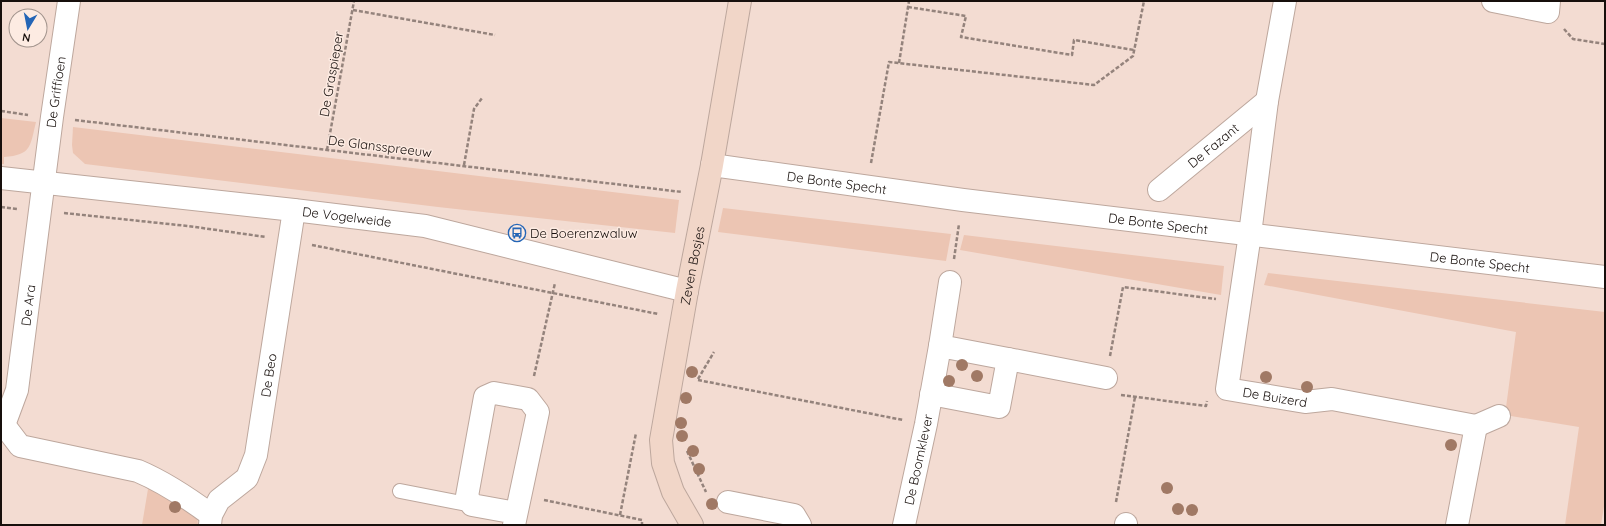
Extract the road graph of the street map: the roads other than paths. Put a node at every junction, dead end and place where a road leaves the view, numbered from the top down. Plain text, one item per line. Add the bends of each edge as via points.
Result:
1 (69, 1) edge
2 (740, 1) edge
3 (1285, 1) edge
4 (1493, 1) edge
5 (1548, 6) edge
6 (1268, 101) junction
7 (712, 165) junction
8 (1, 178) edge
9 (44, 183) junction
10 (1159, 190) dead end
11 (294, 210) junction
12 (1250, 234) junction
13 (1605, 277) edge
14 (950, 282) road end
15 (687, 291) junction
16 (940, 346) junction
17 (1008, 359) junction
18 (1106, 378) road end
19 (931, 394) junction
20 (1499, 416) dead end
21 (3, 426) edge
22 (1476, 426) junction
23 (400, 491) dead end
24 (728, 502) road end
25 (472, 504) junction
26 (517, 511) edge
27 (211, 520) edge
28 (692, 525) edge
29 (800, 525) edge
30 (904, 525) edge
31 (1457, 525) edge

1 - 9 street, De Griffioen
2 - 7 street, Zeven Bosjes
3 - 6 street
4 - 5 street
6 - 10 street, De Fazant
6 - 12 street
7 - 12 street, De Bonte Specht via 963,200
7 - 15 street, Zeven Bosjes
8 - 9 street, De Vogelweide
9 - 11 street, De Vogelweide
9 - 21 street, De Ara via 17,390
11 - 15 street, De Vogelweide via 425,226
11 - 27 street, De Beo via 256,455 247,478 219,500
12 - 13 street, De Bonte Specht
12 - 22 street, De Buizerd via 1227,389 1304,402 1332,399
14 - 16 street, De Boomklever
15 - 28 street, Zeven Bosjes via 661,440 663,463 670,484
16 - 17 street
16 - 19 street, De Boomklever
17 - 18 street
17 - 19 street via 999,407
19 - 30 street, De Boomklever
20 - 22 street
21 - 27 street, De Ara via 20,446 138,471 155,478 191,500
22 - 31 street
23 - 25 lane
24 - 29 street via 794,515
25 - 26 street
25 - 26 street via 467,496 485,397 494,393 528,399 538,412

